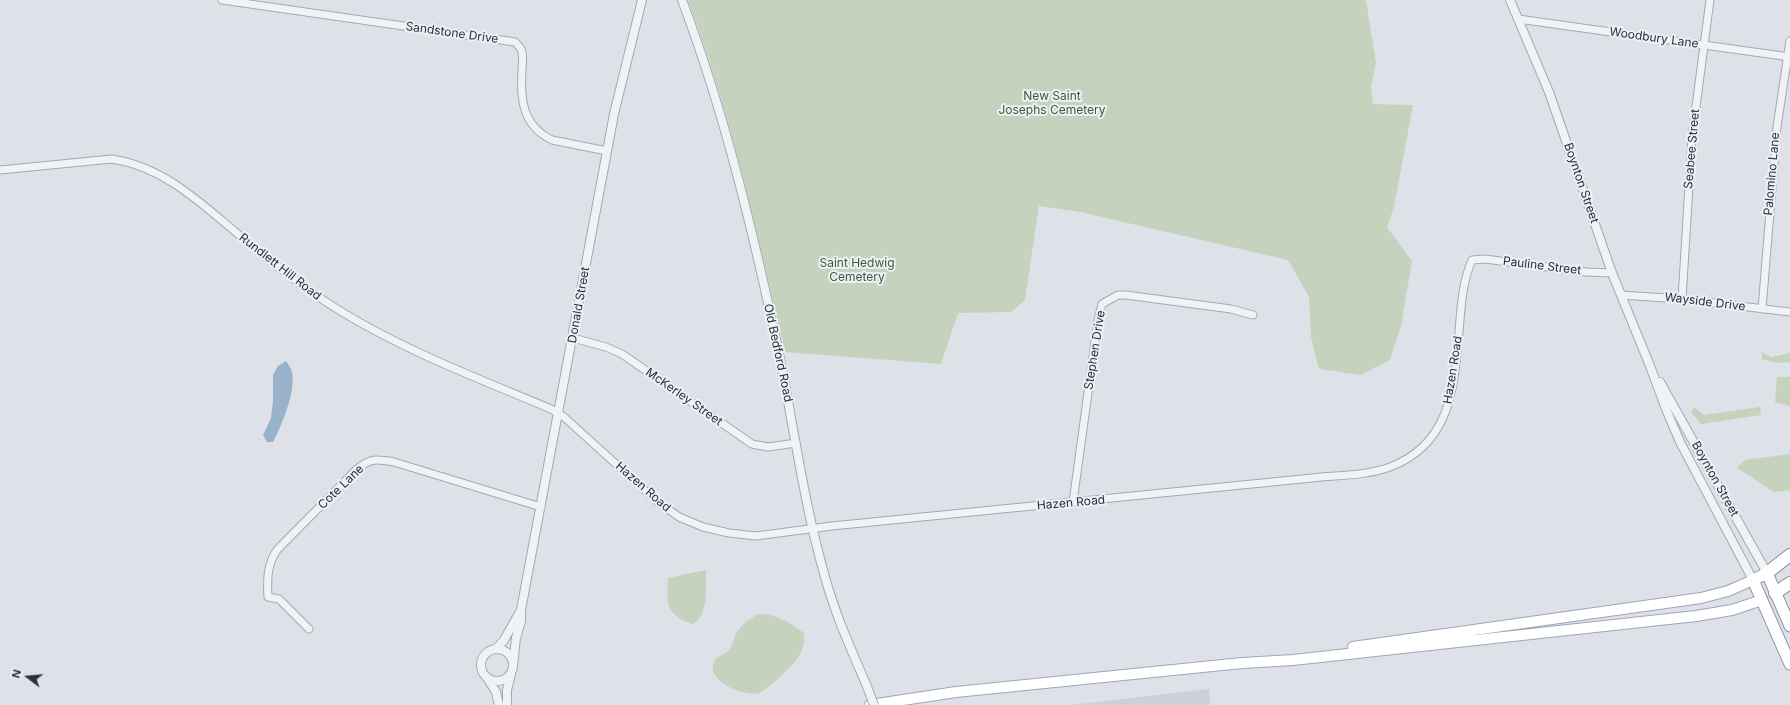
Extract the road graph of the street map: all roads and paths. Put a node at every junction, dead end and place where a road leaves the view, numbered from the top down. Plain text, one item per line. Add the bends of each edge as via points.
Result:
1 (222, 0) edge
2 (642, 0) edge
3 (682, 0) edge
4 (1510, 0) edge
5 (1710, 0) edge
6 (1518, 19) junction
7 (1790, 40) edge
8 (1703, 45) junction
9 (1789, 56) edge
10 (607, 152) junction
11 (0, 170) edge
12 (1472, 260) joint
13 (1612, 273) junction
14 (1621, 295) junction
15 (1682, 299) junction
16 (1762, 308) junction
17 (1790, 312) edge
18 (1253, 315) dead end
19 (573, 338) junction
20 (1650, 366) junction
21 (558, 413) junction
22 (796, 443) junction
23 (1073, 502) junction
24 (541, 507) junction
25 (813, 530) junction
26 (1790, 555) edge
27 (1767, 573) junction
28 (1753, 580) junction
29 (1790, 583) edge
30 (1775, 593) junction
31 (1762, 600) junction
32 (521, 610) junction
33 (1790, 626) edge
34 (310, 629) dead end
35 (496, 649) junction
36 (1270, 660) junction
37 (1790, 664) edge
38 (512, 668) junction
39 (485, 676) junction
40 (499, 705) edge
41 (507, 705) edge
42 (870, 705) edge
43 (874, 705) edge

1 - 10 street, Sandstone Drive via 515,42 522,50 524,110 537,131 552,140
2 - 10 street, Donald Street via 619,88
3 - 22 street, Old Bedford Road via 706,66 743,199 777,345
4 - 6 street, Boynton Street
5 - 8 street, Seabee Street
6 - 8 street, Woodbury Lane
6 - 13 street, Boynton Street via 1556,110
7 - 9 street, Palomino Lane
8 - 9 street, Woodbury Lane
8 - 15 street, Seabee Street via 1692,138
9 - 16 street, Palomino Lane via 1777,127
10 - 19 street, Donald Street
11 - 21 street, Rundlett Hill Road via 112,159 145,168 175,184 298,283 342,312 388,338
12 - 13 street, Pauline Street via 1485,259
12 - 23 street, Hazen Road via 1464,283 1453,383 1446,414 1432,436 1413,454 1390,467 1364,472
13 - 14 street, Boynton Street
14 - 15 street, Wayside Drive
14 - 20 street, Boynton Street
15 - 16 street, Wayside Drive
16 - 17 street, Wayside Drive
18 - 23 street, Stephen Drive via 1231,309 1126,295 1118,295 1102,304
19 - 21 street, Donald Street
19 - 22 street, McKerley Street via 622,354 752,444 768,447
20 - 27 street, Boynton Street
20 - 28 street, Boynton Street via 1680,442
21 - 24 street, Donald Street
21 - 25 street, Hazen Road via 653,498 678,517 729,534 756,536
22 - 25 street, Old Bedford Road
23 - 25 street, Hazen Road
24 - 32 street, Donald Street
24 - 34 street, Cote Lane via 394,462 375,459 368,461 277,550 271,561 267,575 268,597 279,599
25 - 43 street, Old Bedford Road, bridge via 830,594
26 - 27 highway
27 - 28 highway
27 - 30 highway, Boynton Street
28 - 31 highway
28 - 36 main road via 1728,591 1701,598 1296,654
29 - 30 highway
30 - 31 highway
30 - 33 highway, Boynton Street
31 - 36 main road via 1732,610 1696,616 1293,660
31 - 37 highway
32 - 35 street, Donald Street
32 - 38 street, Donald Street
35 - 38 street via 507,652
35 - 39 street, Donald Street via 487,652 481,661
36 - 42 main road via 956,692
38 - 39 street via 509,676 500,681
38 - 41 street, Donald Street via 506,690
39 - 40 street, Donald Street via 496,692

